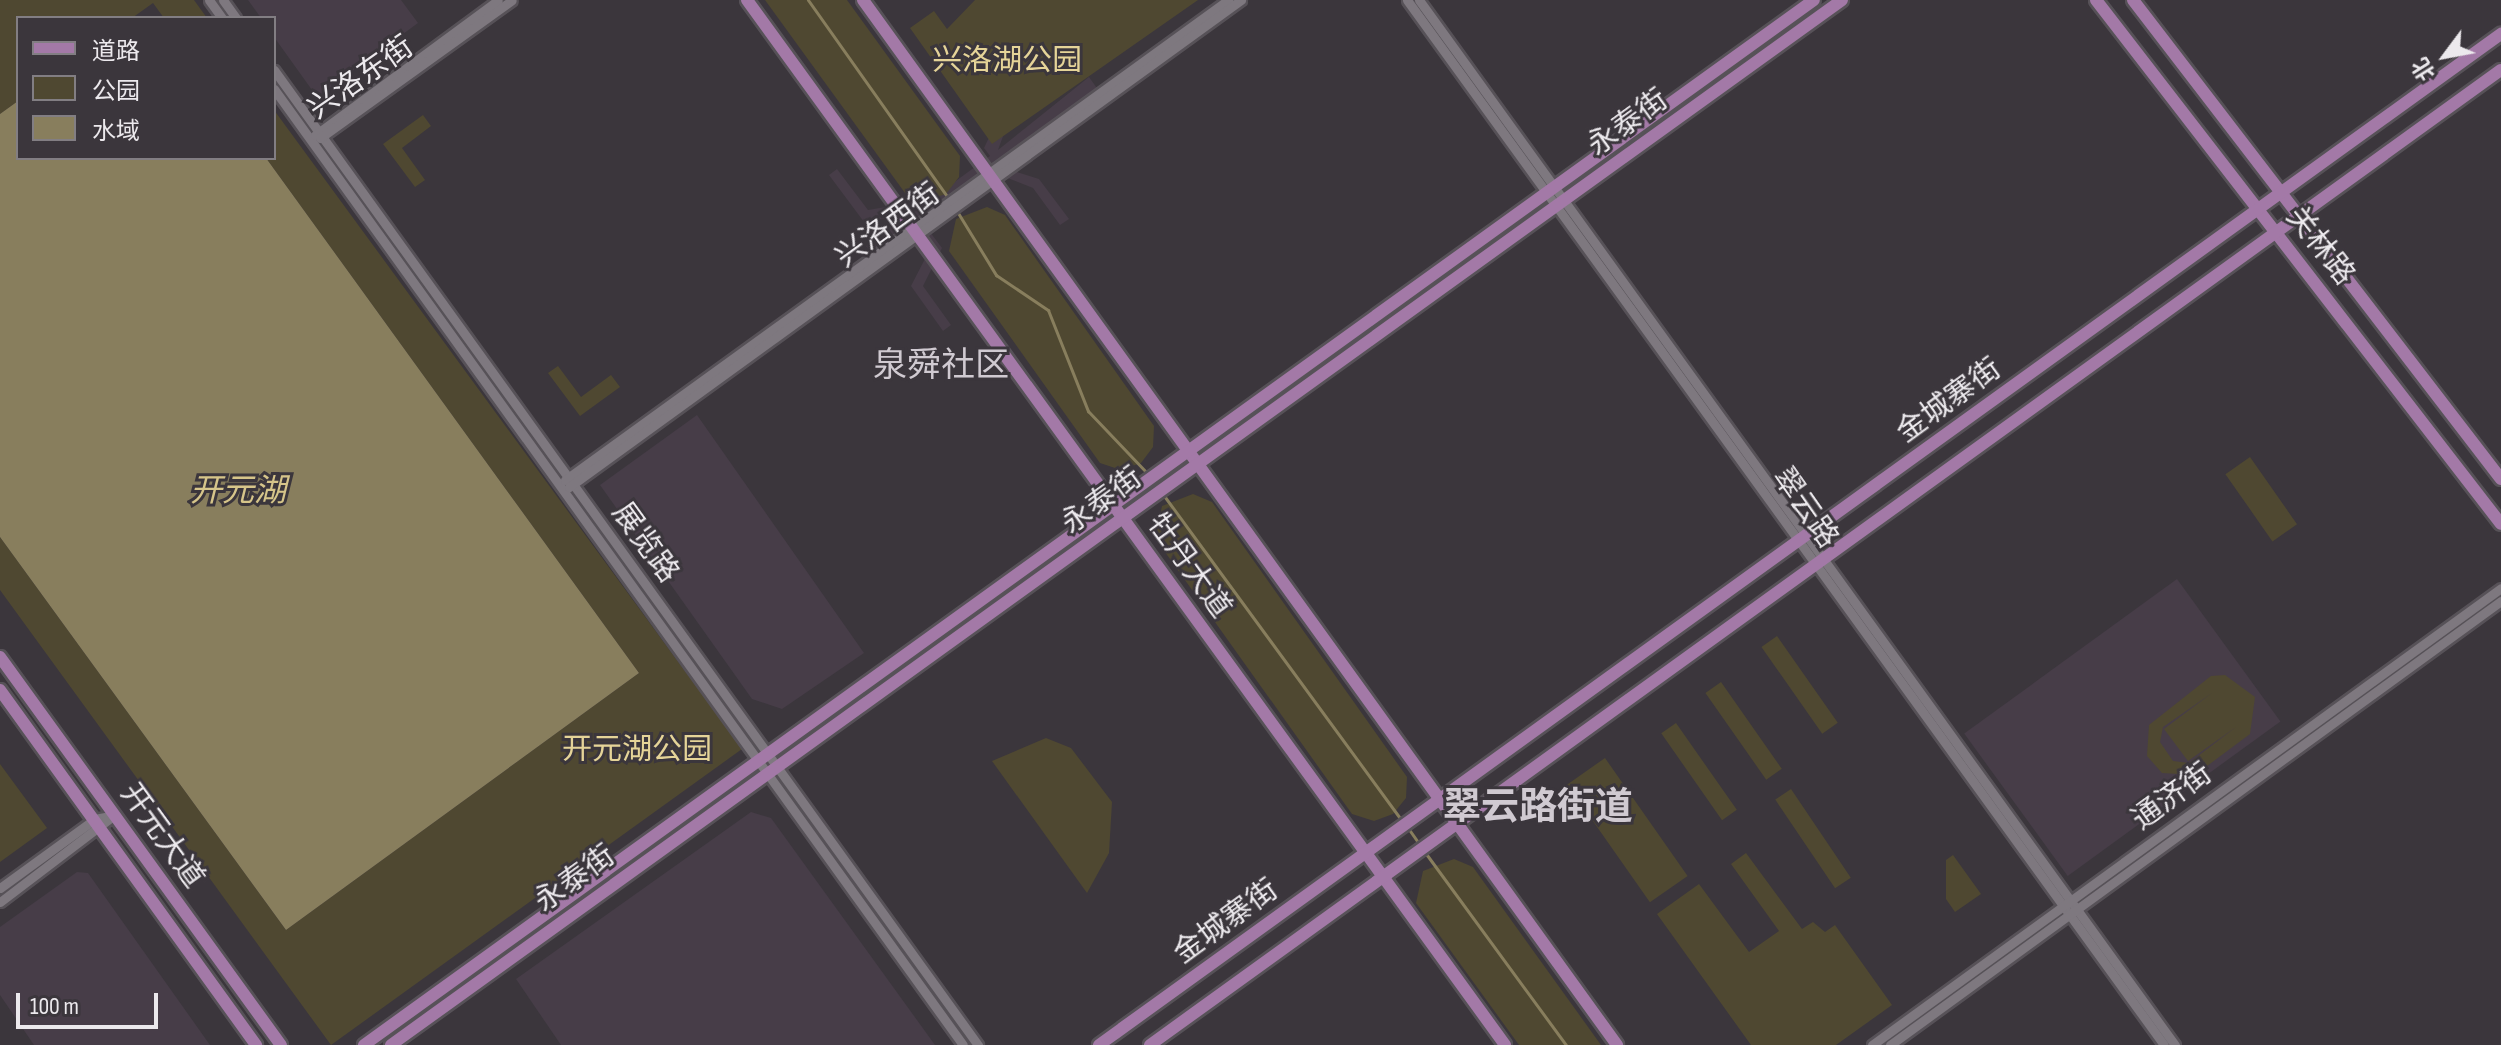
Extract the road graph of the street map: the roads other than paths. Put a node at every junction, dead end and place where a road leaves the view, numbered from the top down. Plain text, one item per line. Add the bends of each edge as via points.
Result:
1 (498, 0) edge
2 (512, 0) edge
3 (747, 0) edge
4 (863, 0) edge
5 (1228, 0) edge
6 (1241, 0) edge
7 (1407, 0) edge
8 (1419, 0) edge
9 (1814, 0) edge
10 (1842, 0) edge
11 (2096, 0) edge
12 (2133, 0) edge
13 (2501, 34) edge
14 (2501, 70) edge
15 (276, 73) edge
16 (276, 92) edge
17 (320, 134) junction
18 (312, 141) junction
19 (992, 176) junction
20 (1551, 190) junction
21 (2282, 193) junction
22 (1560, 203) junction
23 (2259, 210) junction
24 (2301, 217) junction
25 (916, 230) junction
26 (2278, 234) junction
27 (1188, 451) junction
28 (1198, 465) junction
29 (2501, 479) edge
30 (571, 481) junction
31 (561, 488) junction
32 (1113, 505) junction
33 (1123, 519) junction
34 (2501, 524) edge
35 (1802, 538) junction
36 (1818, 561) junction
37 (2501, 588) edge
38 (2501, 601) edge
39 (0, 657) edge
40 (0, 690) edge
41 (761, 756) junction
42 (771, 770) junction
43 (1440, 800) junction
44 (114, 815) junction
45 (98, 824) junction
46 (1457, 825) junction
47 (1366, 853) junction
48 (1384, 878) junction
49 (0, 888) edge
50 (0, 902) edge
51 (2066, 904) junction
52 (2073, 913) junction
53 (256, 1045) edge
54 (281, 1045) edge
55 (364, 1045) edge
56 (391, 1045) edge
57 (963, 1045) edge
58 (978, 1045) edge
59 (1099, 1045) edge
60 (1150, 1045) edge
61 (1505, 1045) edge
62 (1617, 1045) edge
63 (1872, 1045) edge
64 (1890, 1045) edge
65 (2164, 1045) edge
66 (2175, 1045) edge

1 - 17 street, 兴洛东街
2 - 17 street, 兴洛东街
3 - 25 main road, 牡丹大道
4 - 19 main road
5 - 19 street, 兴洛西街
6 - 19 street, 兴洛西街
7 - 20 street, 翠云路
8 - 20 street, 翠云路
9 - 20 main road, 永泰街
10 - 22 main road, 永泰街
11 - 23 main road, 关林路
12 - 21 main road, 关林路
13 - 21 main road, 金城寨街
14 - 24 main road, 金城寨街
15 - 17 street, 展览路
16 - 18 street, 展览路
17 - 18 street, 兴洛东街
17 - 30 street, 展览路
18 - 31 street, 展览路
19 - 25 street, 兴洛西街
19 - 27 main road
20 - 22 street, 翠云路
20 - 27 main road, 永泰街
21 - 23 main road, 金城寨街
21 - 24 main road, 关林路
22 - 28 main road, 永泰街
22 - 35 street, 翠云路
23 - 26 main road, 关林路
23 - 35 main road, 金城寨街
24 - 26 main road, 金城寨街
24 - 29 main road, 关林路
25 - 30 street, 兴洛西街
25 - 32 main road, 牡丹大道
26 - 34 main road, 关林路
26 - 36 main road, 金城寨街
27 - 28 main road
27 - 32 main road, 永泰街
28 - 33 main road, 永泰街
28 - 43 main road
30 - 31 street, 兴洛西街
30 - 41 street, 展览路
31 - 41 street, 展览路
32 - 33 main road, 牡丹大道
32 - 41 main road, 永泰街
33 - 42 main road, 永泰街
33 - 47 main road, 牡丹大道
35 - 36 street, 翠云路
35 - 43 main road, 金城寨街
36 - 46 main road, 金城寨街
36 - 51 street, 翠云路
37 - 51 street, 通济街
38 - 52 street, 通济街
39 - 44 main road, 开元大道
40 - 45 main road, 开元大道
41 - 42 street, 展览路
41 - 55 main road, 永泰街
42 - 56 main road, 永泰街
42 - 57 street, 展览路
42 - 58 street, 展览路
43 - 46 main road
43 - 47 main road, 金城寨街
44 - 45 street
44 - 54 main road, 开元大道
45 - 49 street
45 - 50 street
45 - 53 main road, 开元大道
46 - 48 main road, 金城寨街
46 - 62 main road
47 - 48 main road, 牡丹大道
47 - 59 main road, 金城寨街
48 - 60 main road, 金城寨街
48 - 61 main road, 牡丹大道
51 - 52 street, 翠云路
51 - 63 street, 通济街
52 - 64 street, 通济街
52 - 65 street, 翠云路
52 - 66 street, 翠云路

